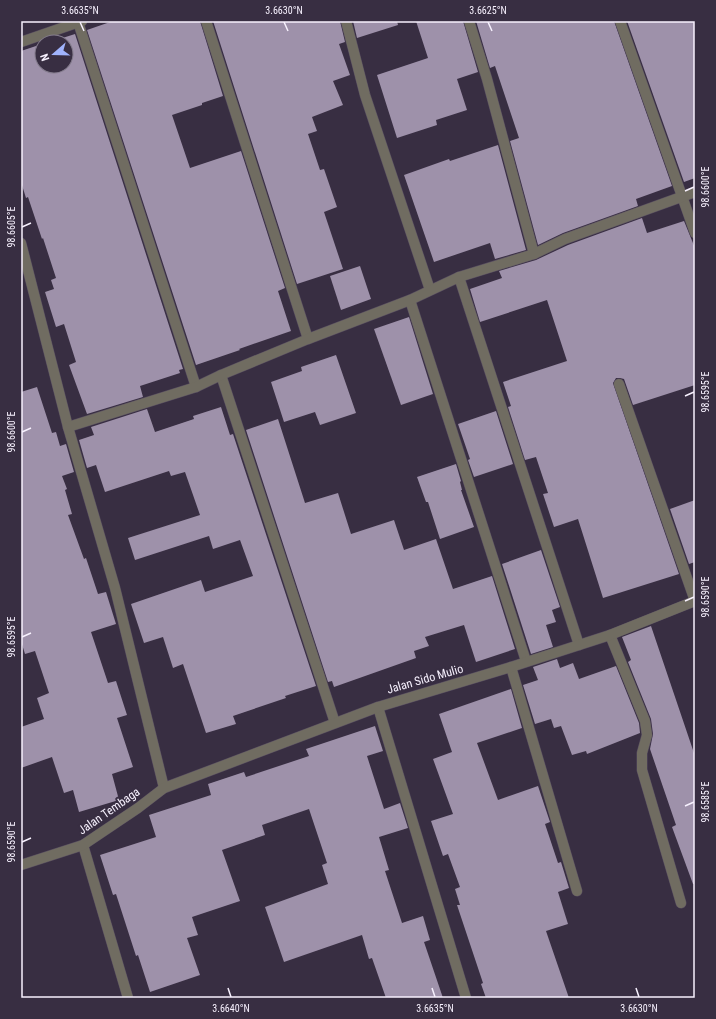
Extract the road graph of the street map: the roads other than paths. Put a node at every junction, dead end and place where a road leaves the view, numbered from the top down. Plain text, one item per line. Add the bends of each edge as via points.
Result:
1 (206, 21) edge
2 (346, 21) edge
3 (469, 21) edge
4 (620, 21) edge
5 (80, 22) edge
6 (21, 42) edge
7 (695, 192) edge
8 (682, 196) junction
9 (695, 233) edge
10 (21, 243) edge
11 (534, 254) junction
12 (459, 277) junction
13 (430, 290) junction
14 (410, 300) junction
15 (308, 339) junction
16 (222, 375) junction
17 (619, 384) dead end
18 (196, 387) junction
19 (68, 427) junction
20 (695, 601) edge
21 (610, 635) junction
22 (579, 645) junction
23 (526, 661) junction
24 (511, 667) junction
25 (378, 707) junction
26 (335, 723) junction
27 (164, 788) junction
28 (83, 845) junction
29 (21, 865) edge
30 (578, 891) dead end
31 (681, 903) dead end
32 (128, 998) edge
33 (466, 998) edge

1 - 15 street
2 - 13 street via 365,95
3 - 11 street
4 - 8 street
5 - 6 street
5 - 18 street
7 - 8 street
8 - 9 street
8 - 11 street via 565,239
10 - 19 street
11 - 12 street
12 - 13 street
12 - 22 street
13 - 14 street
14 - 15 street
14 - 23 street
15 - 16 street
16 - 18 street
16 - 26 street
17 - 20 street
18 - 19 street
19 - 27 street via 115,588
20 - 21 street, Jalan Sido Mulio
21 - 22 street, Jalan Sido Mulio
21 - 31 street via 645,720 647,735 642,753 642,770
22 - 23 street, Jalan Sido Mulio
23 - 24 street, Jalan Sido Mulio
24 - 25 street, Jalan Sido Mulio
24 - 30 street
25 - 26 street, Jalan Sido Mulio
25 - 33 street
26 - 27 street, Jalan Sido Mulio
27 - 28 street, Jalan Tembaga
28 - 29 street, Jalan Tembaga
28 - 32 street

